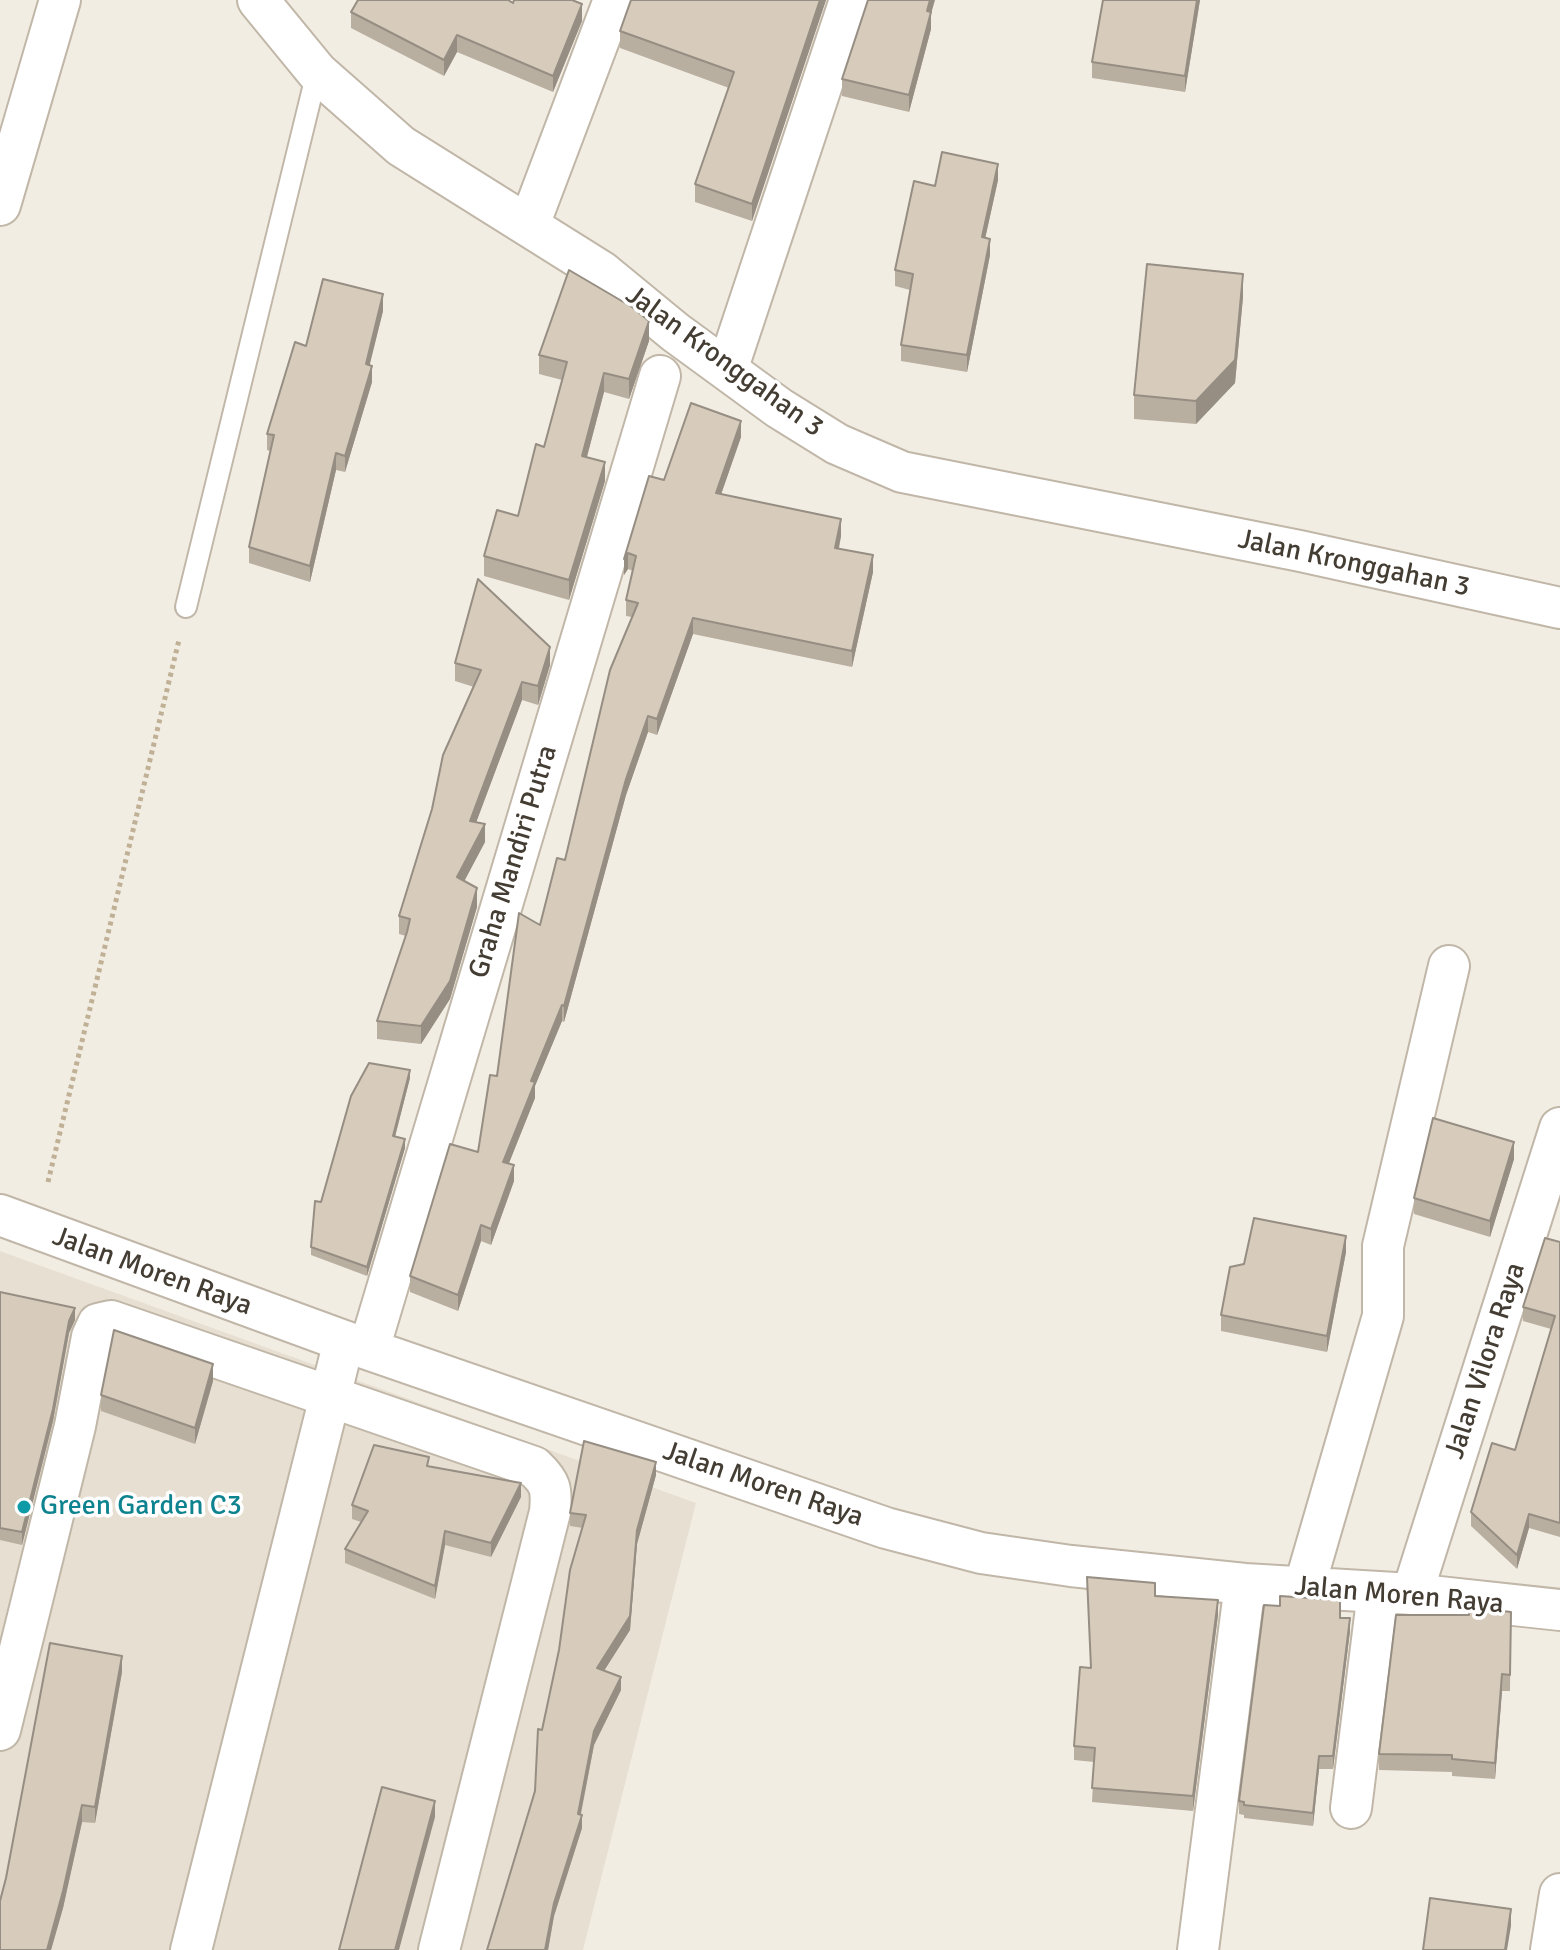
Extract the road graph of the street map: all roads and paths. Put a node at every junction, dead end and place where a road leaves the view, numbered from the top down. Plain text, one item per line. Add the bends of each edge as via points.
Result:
1 (60, 0) edge
2 (258, 0) edge
3 (614, 0) edge
4 (850, 0) edge
5 (317, 72) junction
6 (0, 205) edge
7 (529, 225) junction
8 (727, 370) junction
9 (660, 376) dead end
10 (186, 607) joint
11 (1560, 608) edge
12 (1449, 966) dead end
13 (1560, 1128) edge
14 (0, 1215) edge
15 (37, 1230) junction
16 (357, 1345) junction
17 (329, 1396) junction
18 (1245, 1584) junction
19 (1304, 1588) junction
20 (1395, 1593) junction
21 (1560, 1610) edge
22 (0, 1730) edge
23 (1351, 1808) dead end
24 (1560, 1894) edge
25 (191, 1950) edge
26 (439, 1950) edge
27 (1198, 1950) edge
28 (1551, 1950) edge

1 - 6 street
2 - 5 street, Jalan Kronggahan 3
3 - 7 street
4 - 8 street
5 - 7 street, Jalan Kronggahan 3 via 401,146
5 - 10 lane
7 - 8 street, Jalan Kronggahan 3 via 602,272
8 - 11 street, Jalan Kronggahan 3 via 837,444 902,472
9 - 16 street, Graha Mandiri Putra
10 - 15 path
12 - 19 street via 1383,1246 1383,1316
13 - 20 street, Jalan Vilora Raya
14 - 15 street, Jalan Moren Raya
15 - 16 street, Jalan Moren Raya
16 - 17 street, Graha Mandiri Putra
16 - 18 street, Jalan Moren Raya via 886,1528 981,1553
17 - 22 street via 111,1321 98,1324
17 - 25 street, Graha Mandiri Putra
17 - 26 street via 534,1467 548,1480 550,1512
18 - 19 street, Jalan Moren Raya
18 - 27 street
19 - 20 street, Jalan Moren Raya
20 - 21 street, Jalan Moren Raya
20 - 23 street, Jalan Vilora Raya
24 - 28 street

